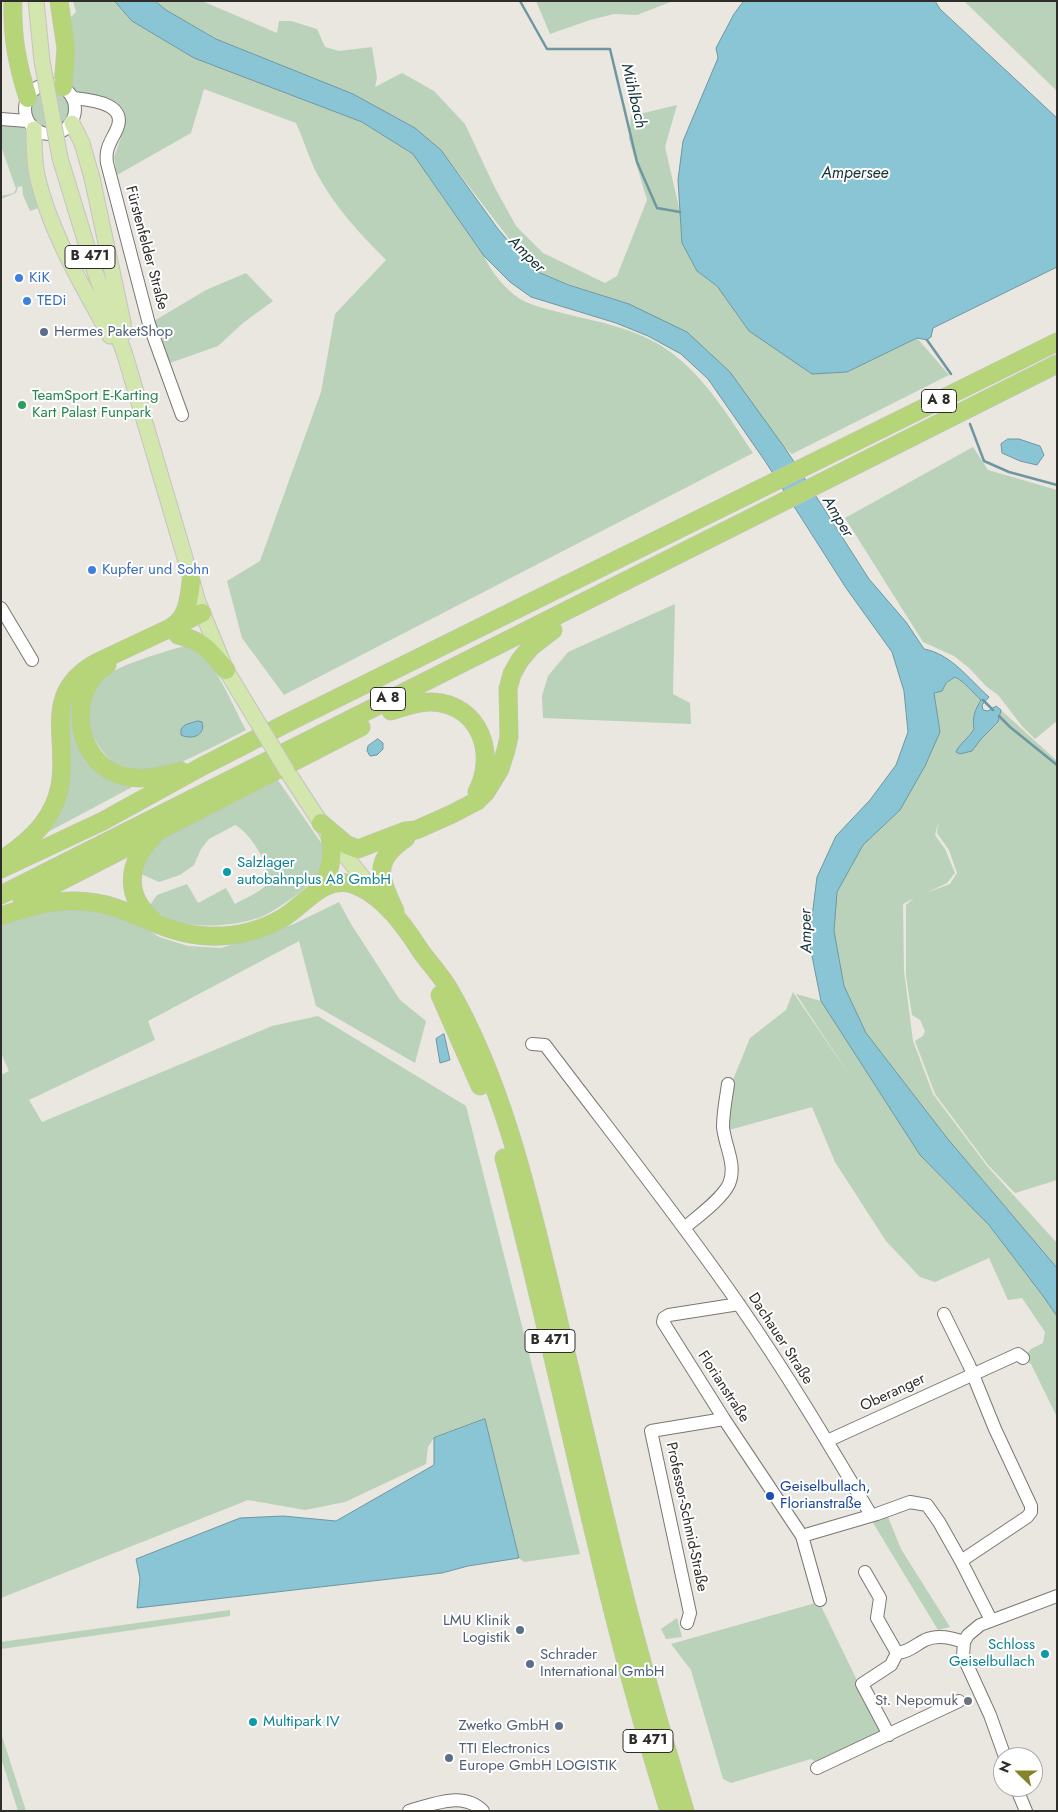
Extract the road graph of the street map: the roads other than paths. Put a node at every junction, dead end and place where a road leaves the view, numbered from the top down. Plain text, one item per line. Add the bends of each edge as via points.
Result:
1 (13, 1) edge
2 (36, 1) edge
3 (59, 1) edge
4 (26, 103) junction
5 (71, 104) junction
6 (1, 118) edge
7 (31, 125) junction
8 (1057, 342) edge
9 (125, 355) junction
10 (1057, 364) edge
11 (182, 415) dead end
12 (778, 509) junction
13 (188, 573) junction
14 (1, 608) edge
15 (204, 618) junction
16 (553, 630) junction
17 (174, 631) junction
18 (32, 660) dead end
19 (226, 670) junction
20 (391, 711) junction
21 (201, 767) junction
22 (463, 808) junction
23 (163, 829) junction
24 (325, 830) junction
25 (404, 835) junction
26 (1, 860) edge
27 (1, 869) edge
28 (318, 890) junction
29 (1, 894) edge
30 (388, 908) junction
31 (1, 912) edge
32 (1, 916) edge
33 (159, 925) junction
34 (405, 929) junction
35 (423, 953) junction
36 (532, 1044) dead end
37 (728, 1084) dead end
38 (684, 1228) junction
39 (739, 1304) junction
40 (944, 1314) dead end
41 (1023, 1358) dead end
42 (972, 1375) junction
43 (724, 1419) junction
44 (827, 1441) junction
45 (871, 1515) junction
46 (802, 1536) junction
47 (961, 1561) junction
48 (865, 1572) dead end
49 (1057, 1596) edge
50 (820, 1600) dead end
51 (991, 1620) junction
52 (687, 1624) dead end
53 (964, 1642) junction
54 (897, 1654) junction
55 (959, 1701) dead end
56 (889, 1735) junction
57 (1001, 1747) edge
58 (817, 1768) dead end
59 (1020, 1797) edge
60 (409, 1811) edge
61 (483, 1811) edge
62 (669, 1811) edge
63 (685, 1811) edge
64 (1026, 1811) edge

1 - 4 highway via 14,39
2 - 9 main road, B 471, bridge via 42,61 60,158 93,266
3 - 5 highway
4 - 5 street via 33,91 56,84
4 - 6 street
4 - 7 street
5 - 7 street via 66,130 59,134 42,134
5 - 9 main road via 92,178 123,322
5 - 11 street, Fürstenfelder Straße via 105,103 112,107 118,119 118,127 107,147 107,164 148,324
6 - 7 street
7 - 9 main road via 38,176 60,240 110,336
8 - 21 highway, A 8
9 - 13 main road, B 471
10 - 12 highway, A 8 via 832,478
12 - 16 highway via 654,580
12 - 29 highway, A 8
13 - 15 main road, B 471
13 - 17 highway via 188,604
14 - 18 street
15 - 17 highway
15 - 19 main road, B 471
16 - 20 highway
16 - 22 highway via 532,647 512,674 507,705 509,736 500,769 486,792
17 - 19 highway via 199,641
17 - 21 highway via 100,669 86,687 80,707 82,734 100,763 123,776 146,779
17 - 26 highway via 87,668 70,685 61,712 62,774 56,801 44,823 26,844
19 - 24 main road, B 471, bridge
20 - 22 highway via 433,702 456,708 475,724 486,747 486,770 477,794
20 - 23 highway
21 - 27 highway, A 8 via 103,820
22 - 25 highway
23 - 31 highway
23 - 33 highway via 142,848 136,858 132,880 137,901
24 - 25 highway via 358,849
24 - 28 highway via 332,849 332,864
24 - 30 main road, B 471
25 - 34 highway via 384,857 381,875 384,888
28 - 30 highway via 334,883 350,884
28 - 33 highway via 281,919 248,932 204,936
30 - 34 highway, B 471
32 - 33 highway via 46,903 83,900 107,904
34 - 35 highway, B 471
35 - 62 highway, B 471 via 494,1120 524,1232 607,1584
35 - 63 highway, B 471 via 464,1017 504,1114 536,1227 620,1580
36 - 38 street, Dachauer Straße via 545,1046
37 - 38 street via 723,1112 733,1170 722,1194
38 - 39 street, Dachauer Straße
39 - 43 street, Florianstraße via 669,1315 663,1322
39 - 44 street, Dachauer Straße
40 - 42 street
41 - 42 street, Oberanger via 1018,1354
42 - 44 street, Oberanger
42 - 47 street via 1031,1512
43 - 46 street, Florianstraße
43 - 52 street, Professor-Schmid-Straße via 651,1431 690,1613
44 - 45 street, Dachauer Straße
45 - 46 street
45 - 47 street via 910,1502 927,1505
46 - 50 street, Florianstraße
47 - 51 street
48 - 54 street via 880,1598 877,1618
49 - 51 street
51 - 53 street via 972,1630
53 - 54 street via 934,1637
53 - 57 street via 963,1656
54 - 56 street via 891,1665 862,1684
55 - 56 street
56 - 58 street
59 - 64 street
60 - 61 street via 460,1800 470,1801

